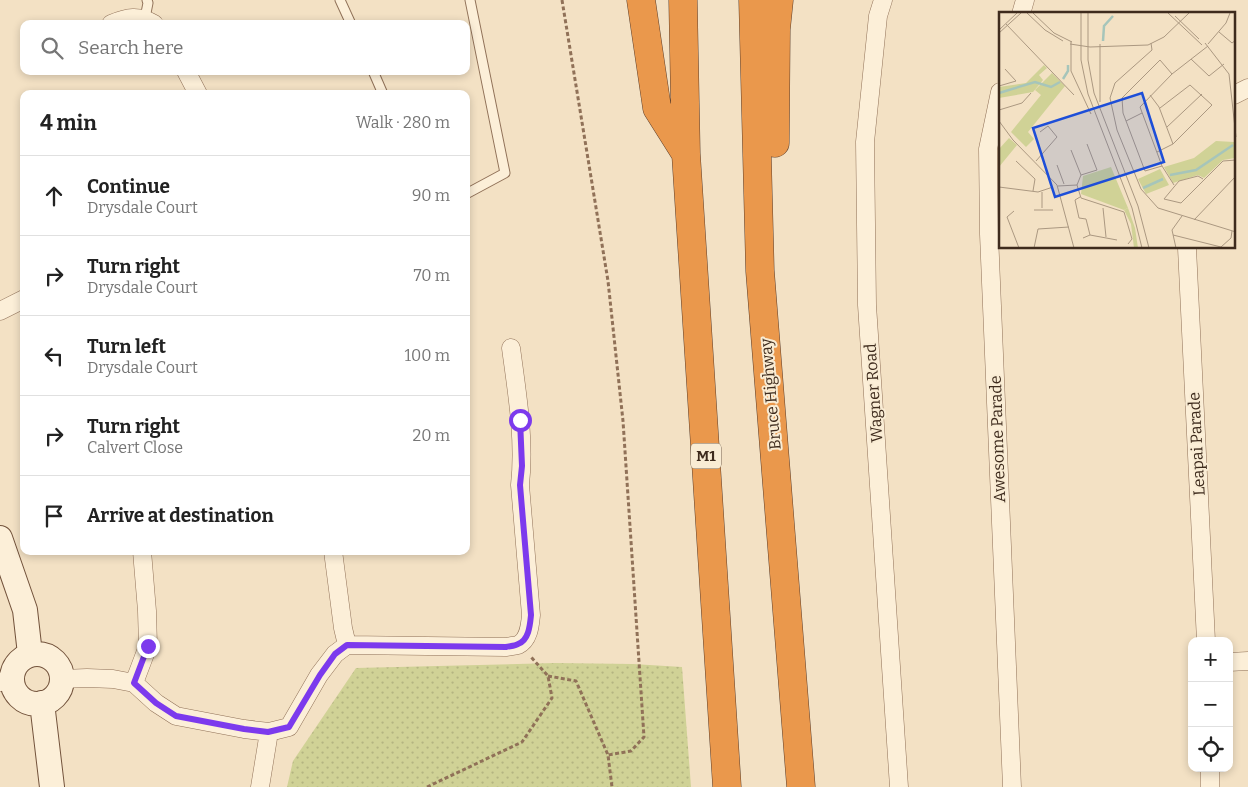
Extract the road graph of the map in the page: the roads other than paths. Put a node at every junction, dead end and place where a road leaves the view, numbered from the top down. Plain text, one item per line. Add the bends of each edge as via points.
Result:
1 (147, 0) edge
2 (340, 0) edge
3 (470, 0) edge
4 (641, 0) edge
5 (683, 0) edge
6 (753, 0) edge
7 (779, 0) edge
8 (883, 0) edge
9 (122, 20) edge
10 (143, 20) edge
11 (150, 20) edge
12 (349, 20) edge
13 (188, 75) edge
14 (375, 75) edge
15 (1248, 88) edge
16 (196, 90) edge
17 (381, 90) edge
18 (1236, 94) edge
19 (999, 97) edge
20 (686, 154) junction
21 (470, 192) edge
22 (995, 233) edge
23 (1187, 249) edge
24 (760, 271) junction
25 (20, 301) edge
26 (0, 311) edge
27 (512, 348) dead end
28 (0, 538) edge
29 (142, 555) edge
30 (334, 555) edge
31 (1206, 637) edge
32 (347, 645) junction
33 (30, 654) junction
34 (1248, 661) edge
35 (1233, 662) edge
36 (62, 679) junction
37 (6, 680) edge
38 (134, 683) junction
39 (42, 704) junction
40 (268, 732) junction
41 (1210, 772) edge
42 (52, 787) edge
43 (260, 787) edge
44 (727, 787) edge
45 (801, 787) edge
46 (899, 787) edge
47 (1012, 787) edge
48 (1210, 787) edge

1 - 11 lane
2 - 12 lane
3 - 21 lane via 505,173
4 - 20 highway via 657,108
5 - 20 highway, M1
6 - 24 highway, Bruce Highway
7 - 24 highway via 775,150 770,212
8 - 46 street, Wagner Road via 878,16 865,142 867,305
9 - 10 street
13 - 16 street
14 - 17 lane
15 - 18 street
19 - 22 street, Awesome Parade via 988,149
20 - 44 highway, M1
22 - 47 street, Awesome Parade
23 - 31 street, Leapai Parade
24 - 45 highway, Bruce Highway
25 - 26 street
27 - 32 street via 520,420 520,485 531,615 527,636 520,644 506,647
28 - 33 street via 25,610
29 - 38 street via 148,646
30 - 32 street
32 - 40 street via 335,654 320,675 289,727
33 - 36 street via 46,655 52,659 58,664
33 - 37 street via 17,663
34 - 35 street
36 - 38 street
36 - 39 street via 56,695
37 - 39 street via 21,698
38 - 40 street via 176,716
39 - 42 street
40 - 43 street
41 - 48 street

